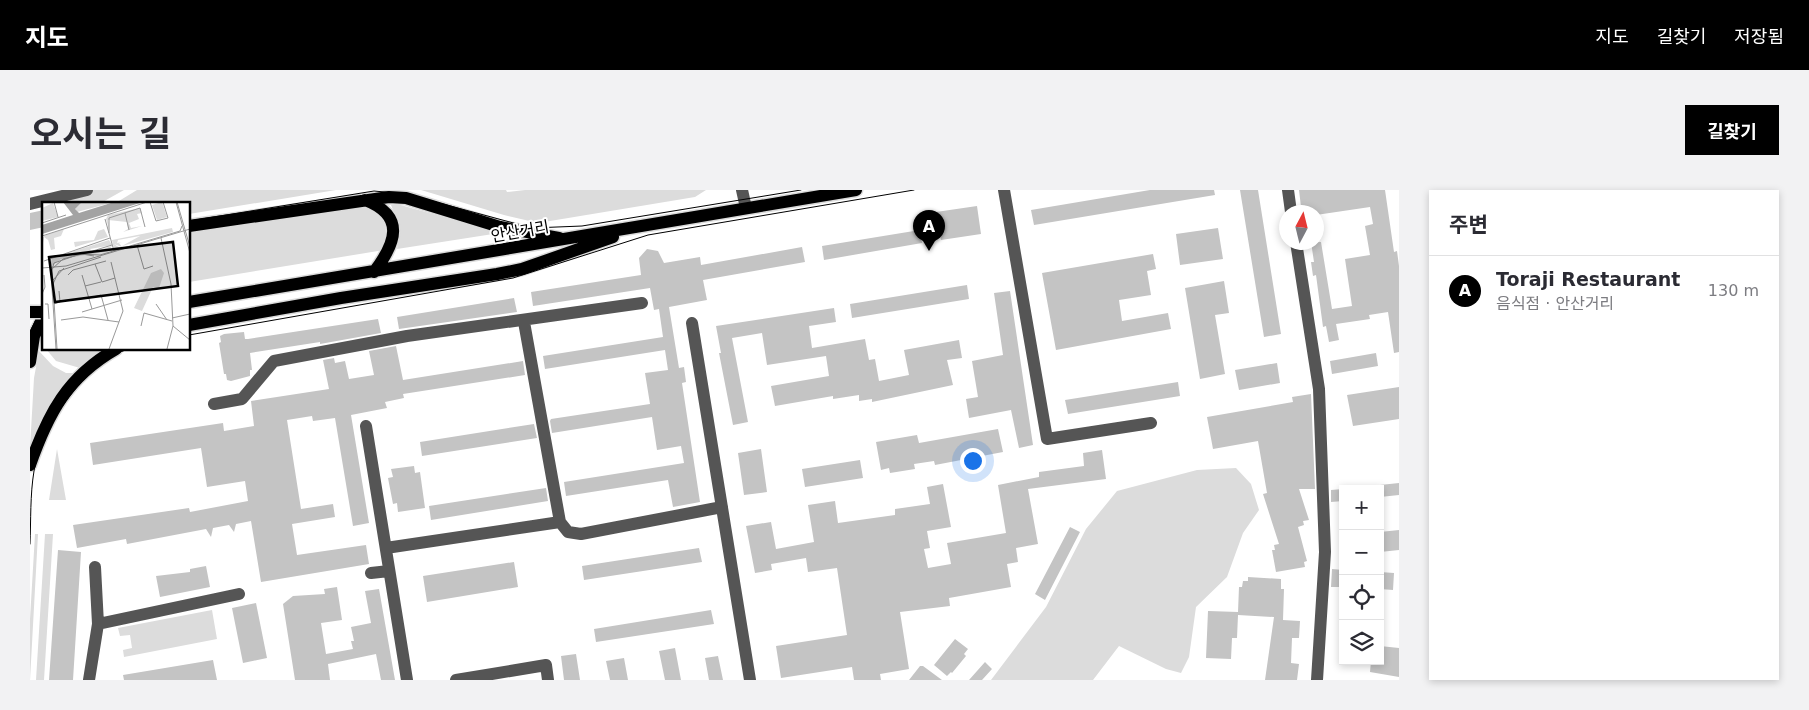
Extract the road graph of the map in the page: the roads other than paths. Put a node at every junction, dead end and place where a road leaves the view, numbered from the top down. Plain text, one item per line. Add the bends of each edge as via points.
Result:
1 (86, 190) edge
2 (742, 190) edge
3 (856, 190) edge
4 (1004, 190) edge
5 (1288, 190) edge
6 (407, 194) edge
7 (365, 200) junction
8 (30, 204) edge
9 (1291, 205) edge
10 (746, 208) junction
11 (190, 226) edge
12 (641, 226) junction
13 (566, 240) junction
14 (1297, 250) edge
15 (374, 272) junction
16 (190, 302) edge
17 (642, 303) dead end
18 (42, 320) edge
19 (524, 322) junction
20 (692, 323) dead end
21 (190, 326) edge
22 (114, 350) edge
23 (30, 362) edge
24 (214, 404) dead end
25 (1151, 422) dead end
26 (366, 426) dead end
27 (30, 465) edge
28 (722, 507) junction
29 (560, 522) junction
30 (386, 548) junction
31 (95, 567) dead end
32 (388, 571) junction
33 (371, 573) dead end
34 (239, 594) dead end
35 (98, 624) junction
36 (89, 680) edge
37 (407, 680) edge
38 (456, 680) edge
39 (548, 680) edge
40 (750, 680) edge
41 (1317, 680) edge

1 - 8 street
2 - 10 street
3 - 10 main road, 안산거리
4 - 25 street via 1047,439
5 - 9 street
6 - 7 main road
6 - 13 main road via 500,227
7 - 11 main road
7 - 15 main road via 383,209 393,224 391,246
10 - 12 main road, 안산거리
12 - 13 main road, 안산거리
12 - 21 main road via 586,248 498,274
13 - 15 main road, 안산거리
14 - 41 street via 1319,389 1325,552
15 - 16 main road, 안산거리
17 - 19 street
18 - 23 main road via 34,336
19 - 24 street via 406,336 274,361 242,399
19 - 29 street
20 - 28 street
22 - 27 main road via 101,357 58,401 44,426
26 - 30 street
28 - 29 street via 581,534 568,532
28 - 40 street
29 - 30 street
30 - 32 street
31 - 35 street
32 - 33 street
32 - 37 street
34 - 35 street
35 - 36 street
38 - 39 street via 546,665

